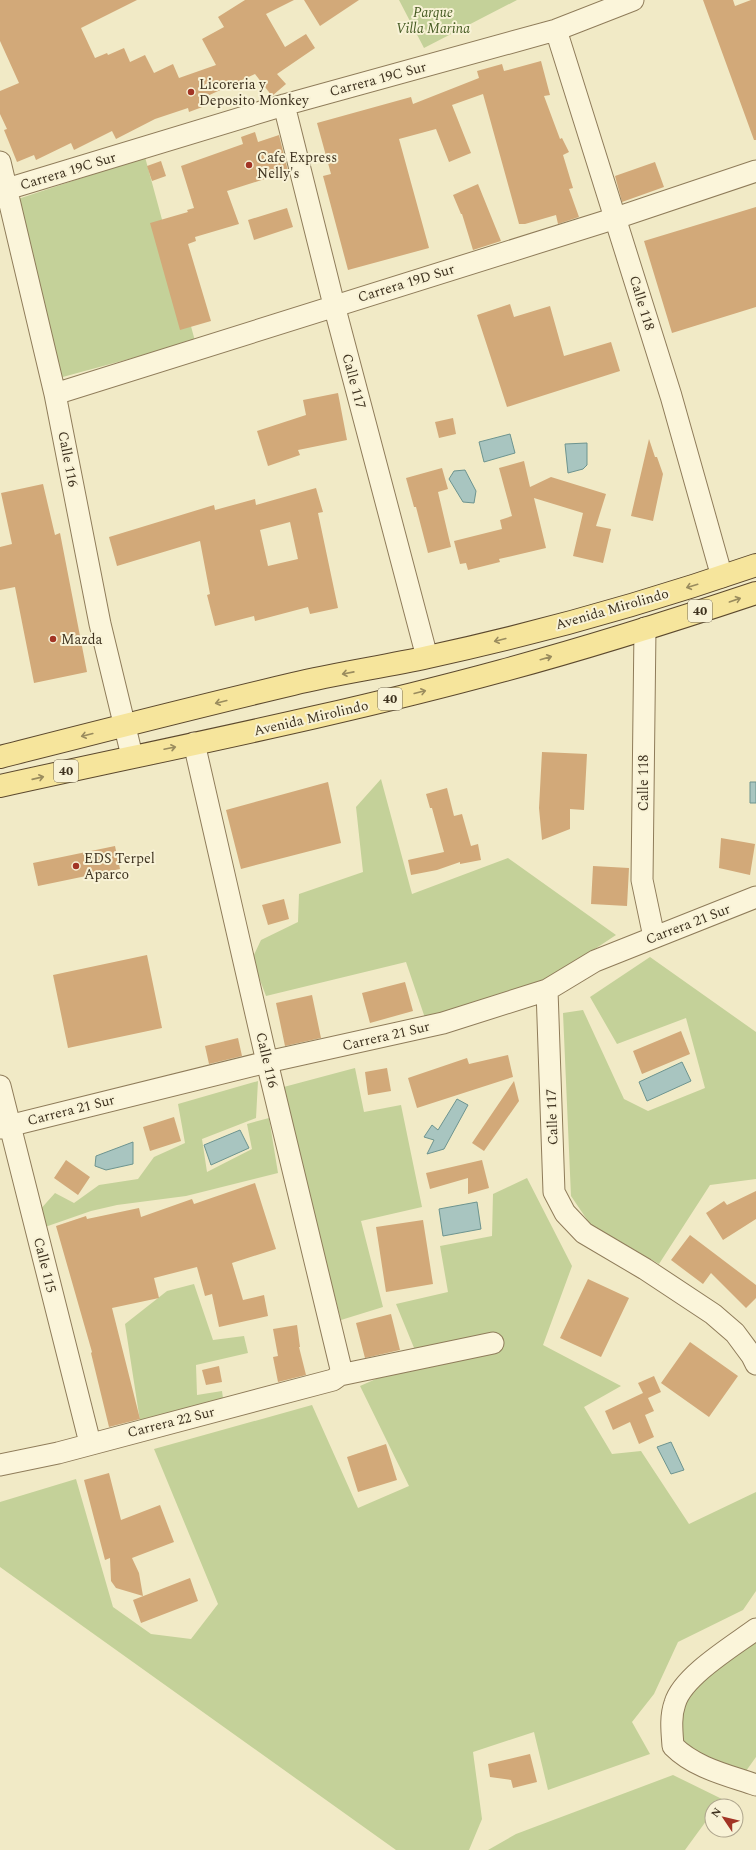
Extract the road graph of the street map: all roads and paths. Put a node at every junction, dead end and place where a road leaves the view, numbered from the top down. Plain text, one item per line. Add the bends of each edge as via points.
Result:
1 (633, 0) edge
2 (556, 30) junction
3 (284, 105) junction
4 (0, 162) edge
5 (756, 171) edge
6 (8, 189) junction
7 (616, 218) junction
8 (334, 305) junction
9 (55, 394) junction
10 (756, 565) edge
11 (722, 577) junction
12 (756, 593) edge
13 (644, 628) junction
14 (427, 657) junction
15 (125, 726) junction
16 (194, 744) junction
17 (132, 756) junction
18 (0, 757) edge
19 (0, 786) edge
20 (756, 898) edge
21 (654, 937) junction
22 (548, 990) junction
23 (267, 1062) junction
24 (0, 1086) edge
25 (5, 1126) edge
26 (493, 1343) dead end
27 (756, 1364) edge
28 (340, 1375) junction
29 (90, 1443) junction
30 (0, 1465) edge
31 (756, 1629) edge
32 (756, 1785) edge

1 - 2 street, Carrera 19C Sur
2 - 3 street, Carrera 19C Sur
2 - 7 street, Calle 118
3 - 6 street, Carrera 19C Sur
3 - 8 street, Calle 117
4 - 6 street, Calle 116
5 - 7 street, Carrera 19D Sur
6 - 9 street, Calle 116
7 - 8 street, Carrera 19D Sur
7 - 11 street, Calle 118 via 671,396
8 - 9 street, Carrera 19D Sur
8 - 14 street, Calle 117
9 - 15 street, Calle 116 via 100,624
10 - 11 main road, Avenida Mirolindo / 40
11 -> 14 main road, Avenida Mirolindo / 40 via 577,620
13 -> 12 main road, Avenida Mirolindo / 40
16 -> 13 main road, Avenida Mirolindo / 40 via 367,705 501,671
13 - 21 street, Calle 118 via 642,880
14 -> 15 main road, Avenida Mirolindo / 40 via 295,684
15 - 17 street, Calle 116
15 -> 18 main road, Avenida Mirolindo / 40
17 -> 16 main road, Avenida Mirolindo / 40
16 - 23 street, Calle 116
19 -> 17 main road, Avenida Mirolindo / 40
20 - 21 street, Carrera 21 Sur
21 - 22 street, Carrera 21 Sur via 595,962
22 - 23 street, Carrera 21 Sur via 442,1023
22 - 27 street, Calle 117 via 554,1192 565,1213 584,1233 713,1314 735,1332
23 - 25 street, Carrera 21 Sur
23 - 28 street, Calle 116 via 341,1370
24 - 25 street, Calle 115
25 - 29 street, Calle 115
26 - 28 street, Carrera 22 Sur
28 - 29 street, Carrera 22 Sur via 333,1380
29 - 30 street, Carrera 22 Sur
31 - 32 street via 686,1683 675,1703 671,1726 673,1746 683,1756 702,1766

